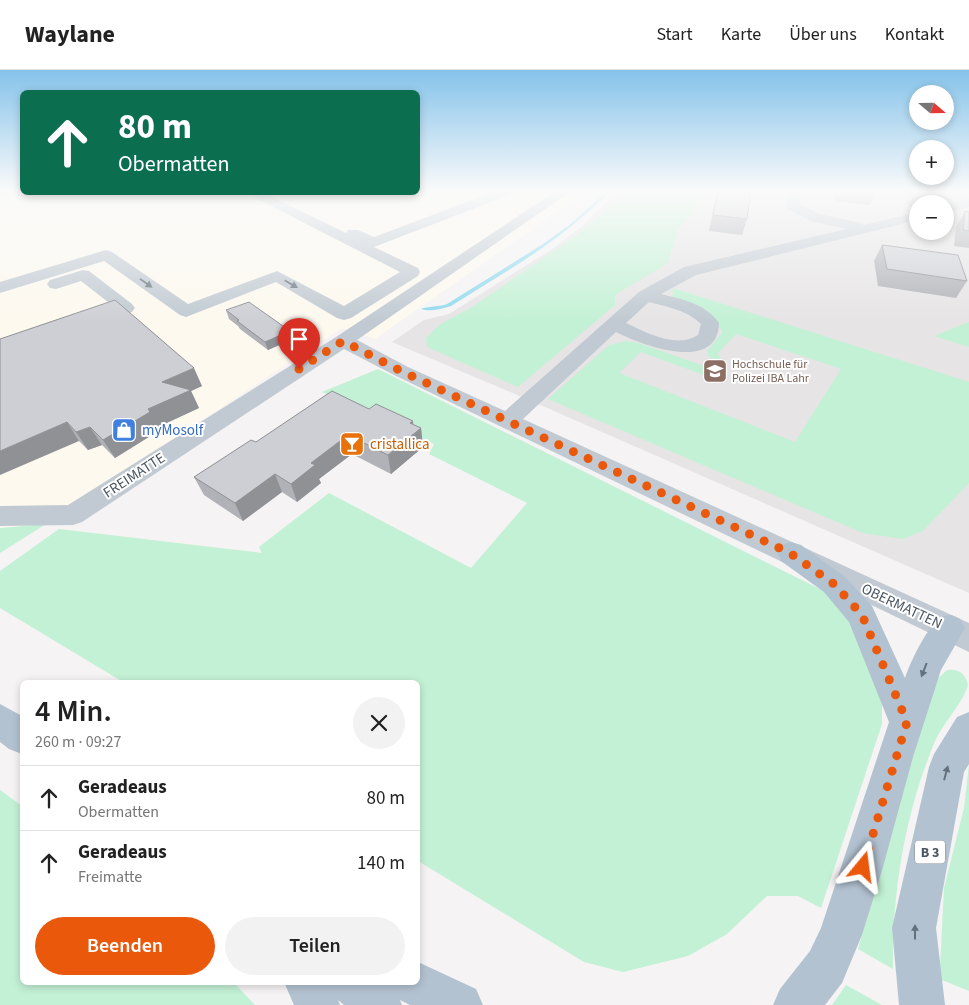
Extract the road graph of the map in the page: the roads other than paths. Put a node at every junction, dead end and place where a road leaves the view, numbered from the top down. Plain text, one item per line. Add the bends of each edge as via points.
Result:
1 (336, 235) edge
2 (356, 235) edge
3 (395, 235) edge
4 (501, 235) edge
5 (790, 235) edge
6 (0, 288) edge
7 (645, 296) junction
8 (0, 302) edge
9 (614, 324) junction
10 (72, 327) edge
11 (343, 341) junction
12 (508, 420) junction
13 (0, 516) edge
14 (790, 553) junction
15 (959, 633) edge
16 (0, 721) edge
17 (907, 722) junction
18 (969, 729) edge
19 (20, 736) edge
20 (308, 985) edge
21 (356, 985) edge
22 (418, 985) edge
23 (920, 993) edge
24 (317, 1005) edge
25 (379, 1005) edge
26 (460, 1005) edge
27 (796, 1005) edge

6 -> 1 street via 106,255 186,311 277,276 344,314 412,272
2 - 3 street via 373,243
4 - 11 street, FREIMATTE
5 - 7 street via 690,271
7 - 9 street
7 - 9 street via 697,311 710,323 708,335 703,342 689,346 669,345
8 - 10 street via 83,275 126,308
9 - 12 street
11 - 12 street, OBERMATTEN
11 - 13 street, FREIMATTE via 73,515
12 - 14 street, OBERMATTEN
14 - 15 street, OBERMATTEN
14 - 17 main road via 834,584 862,615
15 -> 17 main road via 926,665
16 - 19 main road
17 - 27 main road via 863,867 833,951
23 -> 18 main road, B 3 via 914,928 947,767
20 - 24 main road
21 - 25 main road
22 - 26 main road

